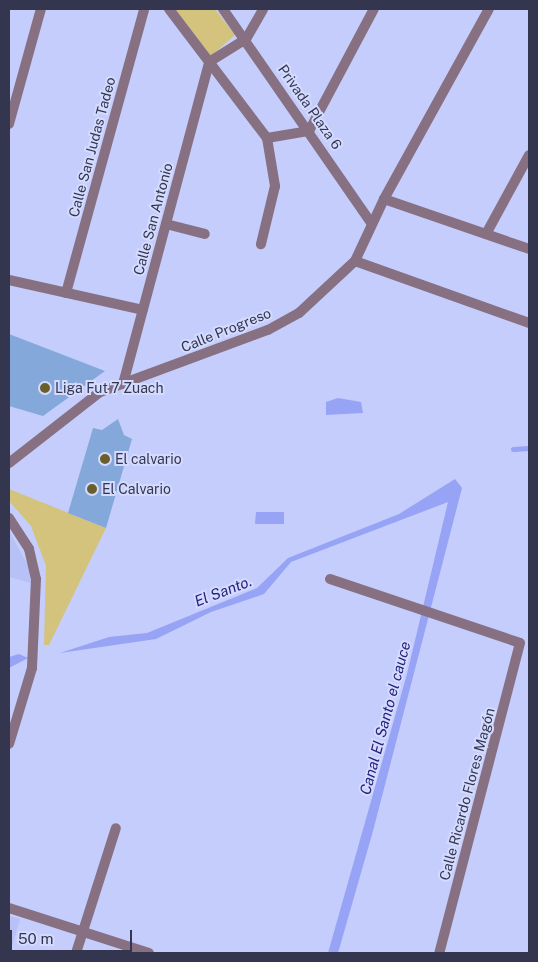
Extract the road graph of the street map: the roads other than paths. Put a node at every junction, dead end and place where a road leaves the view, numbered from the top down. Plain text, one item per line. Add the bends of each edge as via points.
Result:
1 (41, 9) edge
2 (144, 9) edge
3 (169, 9) edge
4 (223, 9) edge
5 (263, 9) edge
6 (374, 9) edge
7 (489, 9) edge
8 (246, 39) junction
9 (209, 62) junction
10 (9, 124) edge
11 (309, 131) junction
12 (267, 138) junction
13 (529, 155) edge
14 (384, 199) junction
15 (371, 223) junction
16 (166, 224) junction
17 (205, 234) dead end
18 (486, 234) junction
19 (262, 244) dead end
20 (529, 249) edge
21 (355, 261) junction
22 (9, 280) edge
23 (66, 293) junction
24 (143, 310) junction
25 (529, 324) edge
26 (123, 384) junction
27 (9, 463) edge
28 (9, 518) edge
29 (330, 579) dead end
30 (9, 744) edge
31 (116, 828) dead end
32 (9, 908) edge
33 (82, 932) junction
34 (76, 953) edge
35 (150, 953) edge
36 (439, 953) edge

1 - 10 street
2 - 23 street, Calle San Judas Tadeo
3 - 9 street
4 - 8 street, Privada Plaza 6
5 - 8 street
6 - 11 street
7 - 14 street, Calle Progreso
8 - 9 street
8 - 11 street, Privada Plaza 6
9 - 12 street
9 - 16 street, Calle San Antonio
11 - 12 street
11 - 15 street, Privada Plaza 6
12 - 19 street via 275,186
13 - 18 street
14 - 15 street, Calle Progreso
14 - 18 street
15 - 21 street, Calle Progreso
16 - 17 street
16 - 24 street, Calle San Antonio
18 - 20 street
21 - 25 street
21 - 26 street, Calle Progreso via 299,313 268,330
22 - 23 street
23 - 24 street
24 - 26 street, Calle San Antonio
26 - 27 street, Calle Progreso via 85,402
28 - 30 street via 29,549 36,579 32,668
29 - 36 street, Calle Ricardo Flores Magón via 520,642
31 - 33 street
32 - 33 street
33 - 34 street
33 - 35 street

